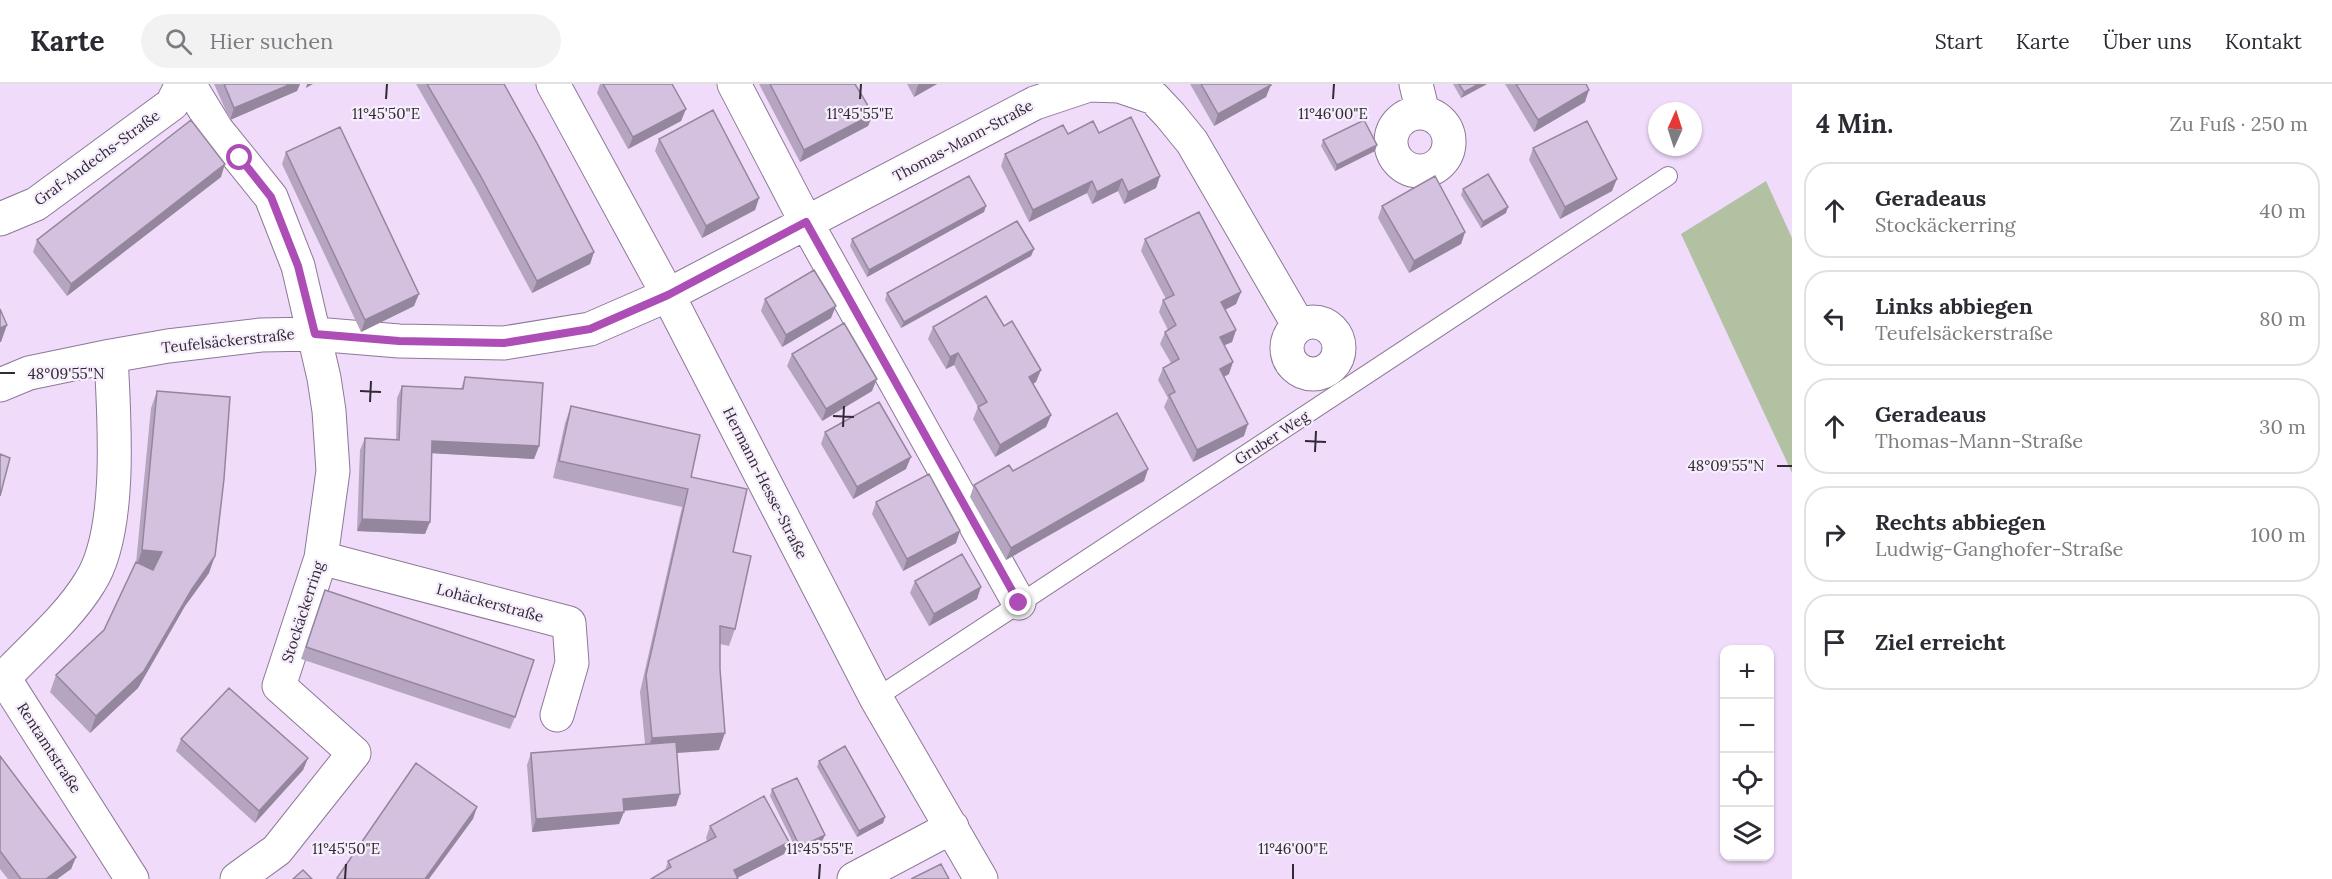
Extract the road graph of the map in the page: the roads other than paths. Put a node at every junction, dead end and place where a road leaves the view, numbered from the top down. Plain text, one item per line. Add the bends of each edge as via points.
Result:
1 (182, 84) edge
2 (189, 84) edge
3 (553, 84) edge
4 (734, 84) edge
5 (1158, 91) edge
6 (1030, 93) edge
7 (1668, 176) dead end
8 (0, 219) edge
9 (806, 222) junction
10 (668, 295) junction
11 (1299, 326) dead end
12 (315, 334) junction
13 (111, 356) junction
14 (0, 385) edge
15 (321, 558) junction
16 (1019, 603) junction
17 (876, 698) junction
18 (557, 715) dead end
19 (952, 826) junction
20 (132, 879) edge
21 (237, 879) edge
22 (854, 879) edge
23 (981, 879) edge

1 - 8 street, Graf-Andechs-Straße via 172,104 36,204
2 - 12 street, Stockäckerring via 217,130 271,197 298,266
3 - 10 street, Hermann-Hesse-Straße
4 - 9 street
5 - 6 street, Thomas-Mann-Straße via 1089,85
5 - 11 street, Thomas-Mann-Straße
6 - 9 street, Thomas-Mann-Straße
7 - 16 lane, Gruber Weg
9 - 10 street, Thomas-Mann-Straße
9 - 16 street
10 - 12 street, Teufelsäckerstraße via 590,329 504,343
10 - 17 street, Hermann-Hesse-Straße
12 - 13 street, Teufelsäckerstraße via 261,335
12 - 15 street, Stockäckerring via 329,411 333,471
13 - 14 street, Teufelsäckerstraße via 29,373
13 - 20 street, Rentamtstraße via 111,518 102,560 74,605 4,678
15 - 18 street, Lohäckerstraße via 568,623 572,663
15 - 21 street, Stockäckerring via 279,686 354,753 277,850
16 - 17 lane, Gruber Weg
17 - 19 street, Hermann-Hesse-Straße
19 - 22 street
19 - 23 street, Hermann-Hesse-Straße

